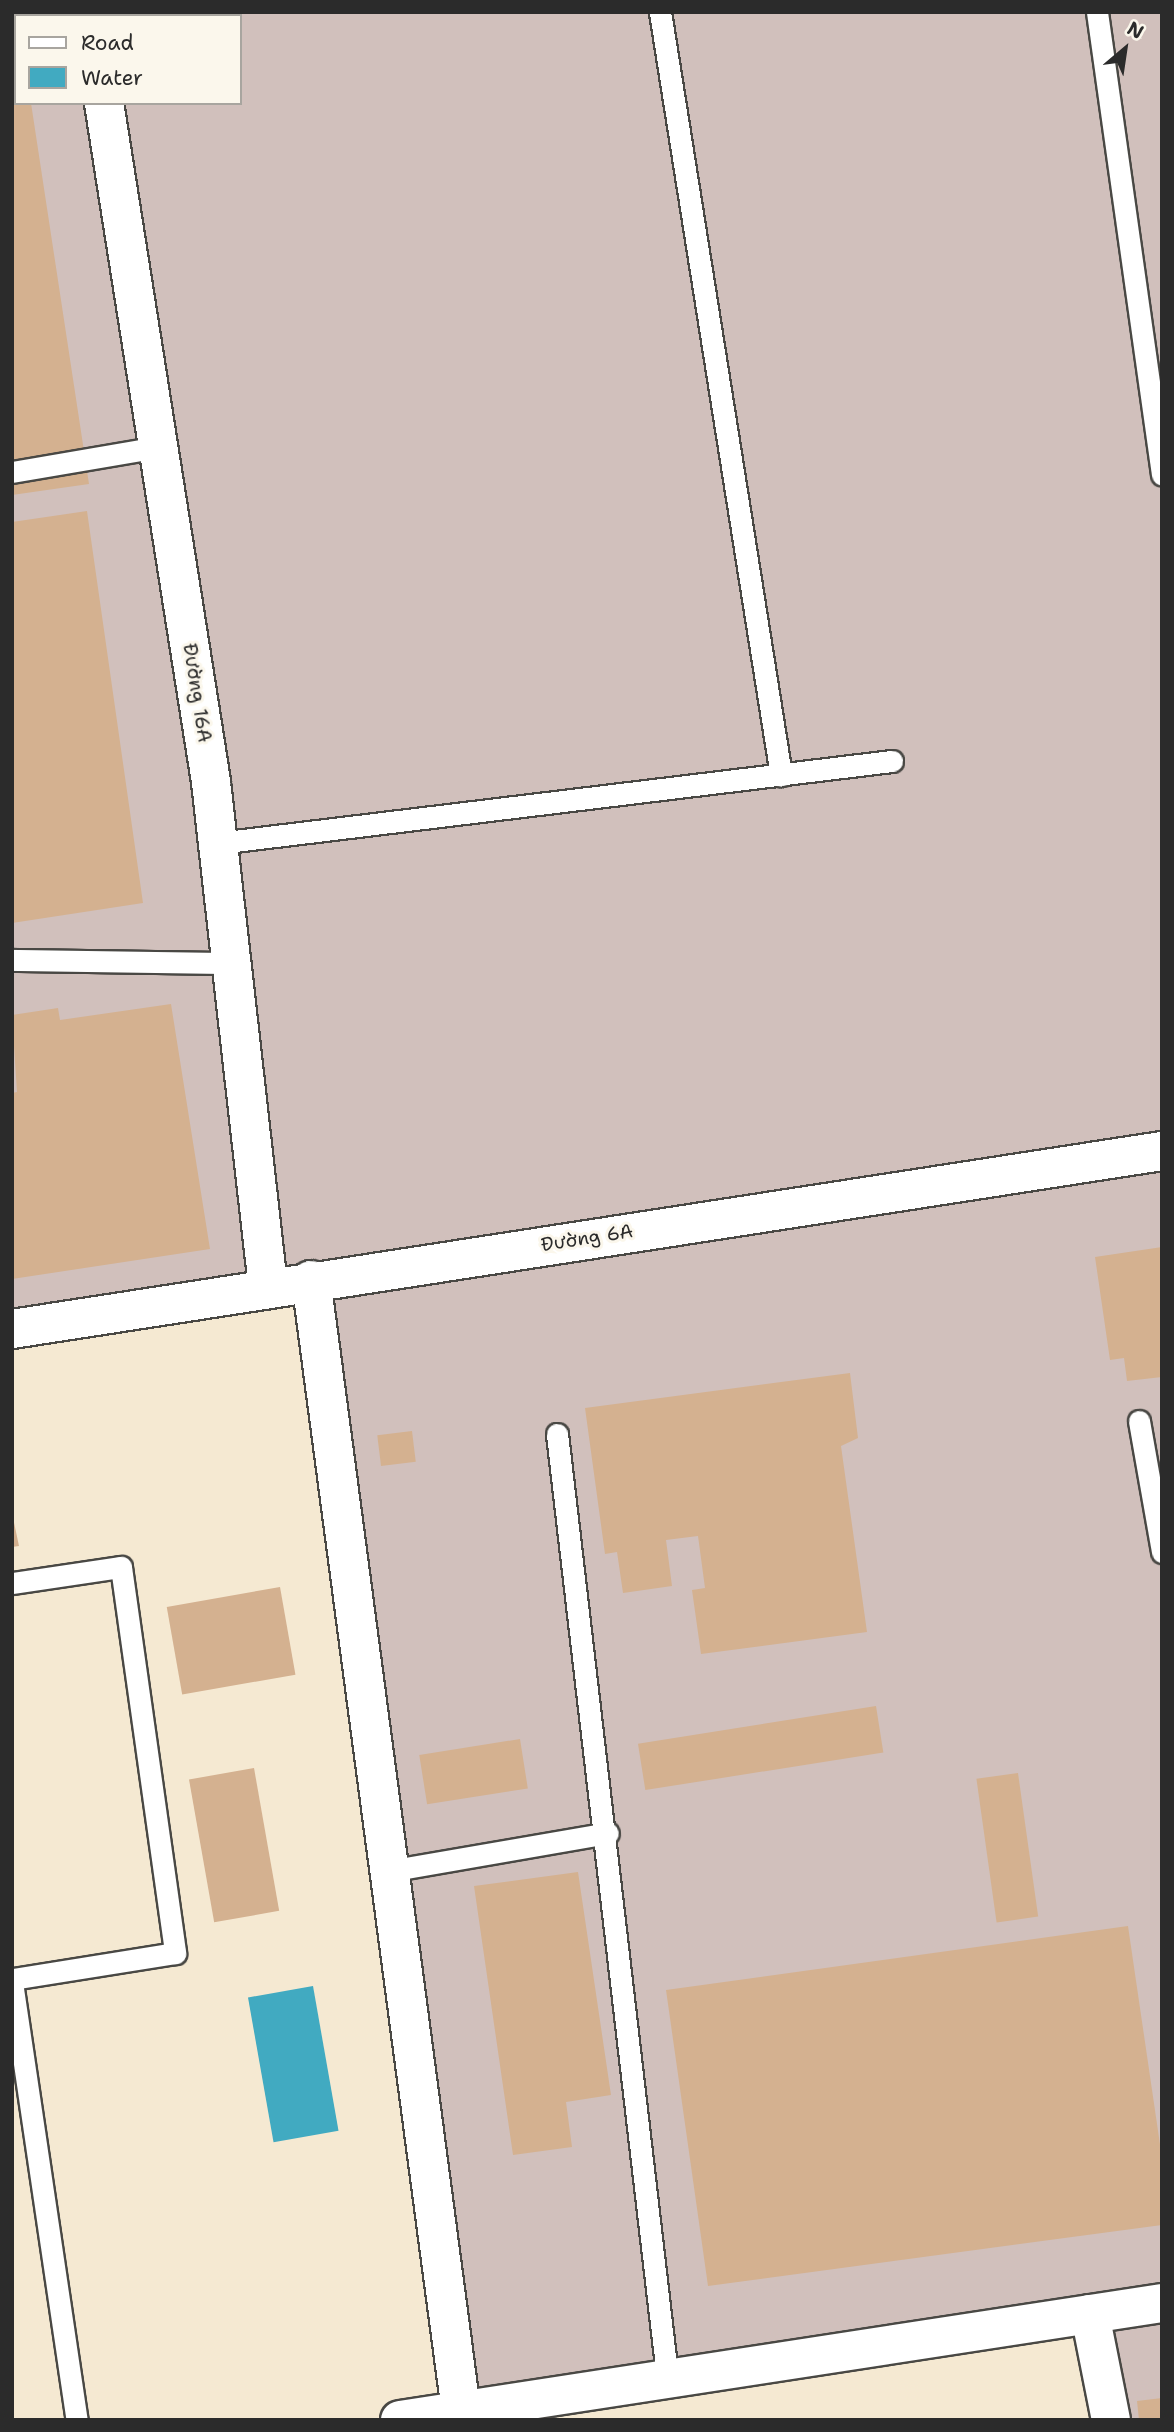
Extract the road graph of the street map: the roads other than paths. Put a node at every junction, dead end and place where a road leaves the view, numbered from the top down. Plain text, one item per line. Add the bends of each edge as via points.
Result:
1 (660, 12) edge
2 (1097, 12) edge
3 (104, 105) edge
4 (159, 447) junction
5 (12, 472) edge
6 (1162, 474) edge
7 (892, 761) dead end
8 (781, 775) junction
9 (218, 843) junction
10 (12, 960) edge
11 (230, 963) junction
12 (1162, 1151) edge
13 (311, 1280) junction
14 (268, 1286) junction
15 (12, 1329) edge
16 (1139, 1421) dead end
17 (557, 1434) dead end
18 (1162, 1552) edge
19 (12, 1583) edge
20 (608, 1833) junction
21 (388, 1871) junction
22 (12, 1980) edge
23 (1162, 2303) edge
24 (1090, 2314) junction
25 (667, 2375) junction
26 (461, 2410) junction
27 (77, 2420) edge
28 (400, 2420) edge
29 (1111, 2420) edge

1 - 8 lane
2 - 6 lane
3 - 4 street, Đường 16A
4 - 5 lane
4 - 9 street, Đường 16A
7 - 8 lane
8 - 9 lane
9 - 11 street, Đường 16A
10 - 11 lane
11 - 14 street, Đường 16A
12 - 13 street, Đường 6A
13 - 14 street, Đường 6A
13 - 21 street
14 - 15 street, Đường 6A
16 - 18 lane
17 - 20 lane
19 - 22 lane via 121,1567 175,1954
20 - 21 lane
20 - 25 lane
21 - 26 street
22 - 27 lane
23 - 24 street
24 - 25 street
24 - 29 street
25 - 26 street
26 - 28 street

